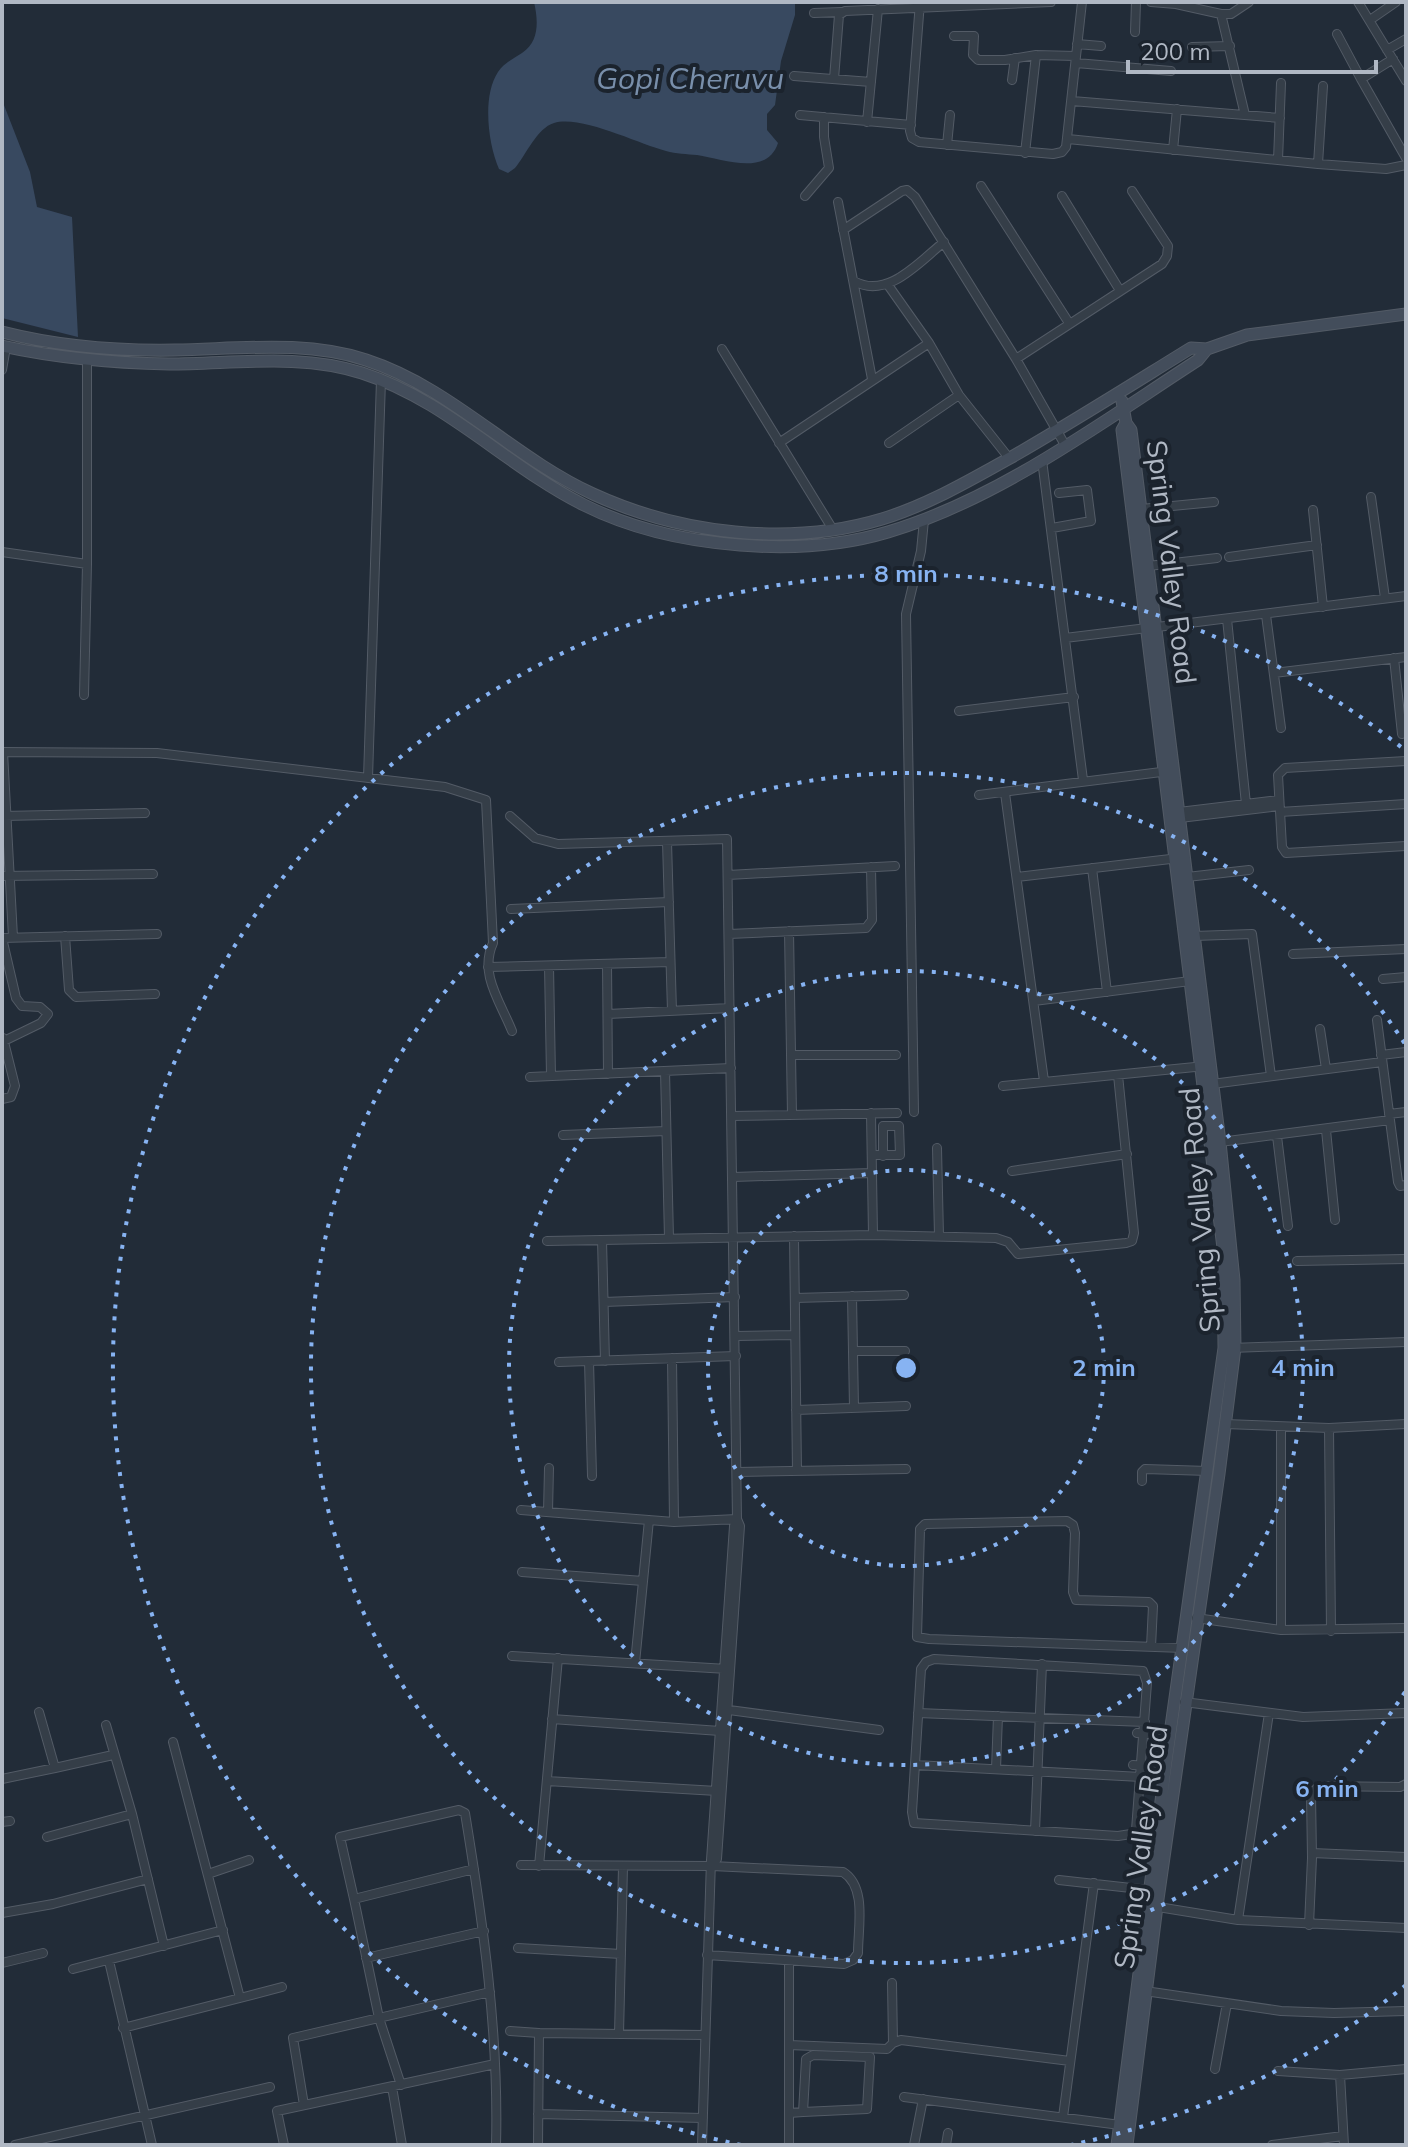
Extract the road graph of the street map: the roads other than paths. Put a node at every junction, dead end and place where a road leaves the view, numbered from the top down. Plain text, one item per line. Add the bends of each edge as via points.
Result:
1 (1051, 2) edge
2 (1082, 2) edge
3 (1136, 2) edge
4 (1151, 2) edge
5 (1249, 2) edge
6 (1358, 2) edge
7 (1396, 2) edge
8 (1176, 3) edge
9 (920, 4) edge
10 (965, 4) edge
11 (878, 9) junction
12 (841, 12) junction
13 (814, 13) dead end
14 (1221, 14) junction
15 (1370, 20) junction
16 (1135, 32) dead end
17 (1337, 34) dead end
18 (954, 36) dead end
19 (1406, 39) edge
20 (1077, 44) junction
21 (1101, 46) dead end
22 (1230, 46) junction
23 (1192, 47) dead end
24 (1387, 50) junction
25 (1036, 55) junction
26 (1015, 58) junction
27 (1076, 59) junction
28 (1393, 59) junction
29 (1171, 71) dead end
30 (794, 76) dead end
31 (834, 79) junction
32 (1361, 79) junction
33 (1012, 80) dead end
34 (1406, 81) edge
35 (871, 82) junction
36 (1281, 83) dead end
37 (1323, 86) dead end
38 (1072, 101) junction
39 (1177, 109) junction
40 (800, 115) dead end
41 (950, 115) dead end
42 (1245, 115) junction
43 (824, 117) junction
44 (1280, 118) junction
45 (867, 122) junction
46 (911, 125) junction
47 (1068, 139) junction
48 (947, 145) junction
49 (1173, 150) junction
50 (1025, 153) junction
51 (1406, 158) edge
52 (1278, 160) junction
53 (1318, 164) junction
54 (1406, 165) edge
55 (981, 186) dead end
56 (1132, 191) dead end
57 (805, 196) dead end
58 (1062, 196) dead end
59 (838, 202) dead end
60 (843, 230) junction
61 (944, 242) junction
62 (854, 281) junction
63 (888, 285) junction
64 (1119, 289) junction
65 (1406, 314) edge
66 (1069, 323) junction
67 (2, 332) edge
68 (929, 343) junction
69 (4, 346) edge
70 (722, 349) dead end
71 (1207, 349) junction
72 (352, 357) junction
73 (87, 359) junction
74 (1016, 359) junction
75 (2, 370) edge
76 (351, 370) junction
77 (872, 379) junction
78 (381, 380) junction
79 (1119, 392) junction
80 (959, 395) junction
81 (1124, 408) junction
82 (1126, 423) junction
83 (1058, 432) junction
84 (779, 443) junction
85 (889, 443) dead end
86 (1065, 445) junction
87 (1009, 458) junction
88 (1042, 460) junction
89 (1059, 493) dead end
90 (1371, 497) dead end
91 (1214, 502) dead end
92 (1141, 509) junction
93 (1313, 510) dead end
94 (924, 520) junction
95 (832, 528) junction
96 (1052, 528) junction
97 (1317, 545) junction
98 (2, 552) edge
99 (1229, 557) dead end
100 (1217, 558) dead end
101 (87, 564) junction
102 (1148, 566) junction
103 (1406, 596) edge
104 (1385, 598) junction
105 (1323, 607) junction
106 (1266, 615) junction
107 (1227, 619) junction
108 (1152, 628) junction
109 (1065, 638) junction
110 (1406, 657) edge
111 (1394, 658) junction
112 (1274, 673) junction
113 (84, 695) dead end
114 (1074, 697) junction
115 (959, 711) dead end
116 (1281, 728) dead end
117 (1402, 734) dead end
118 (2, 752) edge
119 (1406, 761) edge
120 (1168, 771) junction
121 (368, 778) junction
122 (1083, 780) junction
123 (1005, 793) junction
124 (979, 795) dead end
125 (1246, 804) junction
126 (1406, 804) edge
127 (1279, 806) junction
128 (145, 813) dead end
129 (1179, 815) junction
130 (4, 816) edge
131 (510, 816) dead end
132 (667, 842) junction
133 (1406, 846) edge
134 (1180, 858) junction
135 (895, 866) dead end
136 (871, 867) junction
137 (1092, 868) junction
138 (1249, 870) dead end
139 (153, 874) dead end
140 (728, 875) junction
141 (6, 876) edge
142 (1017, 877) junction
143 (1187, 877) junction
144 (669, 902) junction
145 (511, 909) dead end
146 (789, 931) junction
147 (157, 934) dead end
148 (729, 934) junction
149 (65, 936) junction
150 (1194, 936) junction
151 (13, 937) junction
152 (1406, 949) edge
153 (1293, 954) dead end
154 (670, 962) junction
155 (607, 964) junction
156 (549, 966) junction
157 (488, 967) junction
158 (1406, 977) edge
159 (1383, 979) dead end
160 (1190, 981) junction
161 (1107, 992) junction
162 (155, 994) dead end
163 (1034, 1001) junction
164 (730, 1008) junction
165 (672, 1011) junction
166 (608, 1014) junction
167 (1377, 1020) dead end
168 (1320, 1029) dead end
169 (512, 1031) dead end
170 (3, 1039) edge
171 (1406, 1052) edge
172 (791, 1055) junction
173 (896, 1055) dead end
174 (1382, 1058) junction
175 (1206, 1066) junction
176 (731, 1068) junction
177 (1326, 1069) junction
178 (665, 1071) junction
179 (608, 1074) junction
180 (1118, 1075) junction
181 (551, 1076) junction
182 (1271, 1076) junction
183 (530, 1077) dead end
184 (1044, 1081) junction
185 (1212, 1084) junction
186 (1003, 1086) dead end
187 (2, 1099) edge
188 (914, 1112) dead end
189 (1406, 1112) edge
190 (871, 1113) junction
191 (897, 1113) dead end
192 (792, 1115) junction
193 (732, 1116) junction
194 (1389, 1117) junction
195 (1326, 1130) junction
196 (666, 1131) junction
197 (563, 1135) dead end
198 (1277, 1136) junction
199 (1220, 1142) junction
200 (937, 1148) dead end
201 (1127, 1154) junction
202 (872, 1155) junction
203 (883, 1156) dead end
204 (1012, 1171) dead end
205 (872, 1173) junction
206 (733, 1177) junction
207 (1406, 1185) edge
208 (1335, 1220) dead end
209 (1288, 1226) dead end
210 (873, 1235) junction
211 (794, 1236) junction
212 (939, 1236) junction
213 (669, 1238) junction
214 (734, 1238) junction
215 (602, 1240) junction
216 (547, 1241) dead end
217 (1406, 1259) edge
218 (1297, 1261) dead end
219 (904, 1295) dead end
220 (852, 1296) junction
221 (735, 1297) junction
222 (795, 1298) junction
223 (604, 1302) junction
224 (795, 1335) junction
225 (736, 1336) junction
226 (1406, 1342) edge
227 (1229, 1348) junction
228 (853, 1351) junction
229 (905, 1351) dead end
230 (736, 1356) junction
231 (672, 1358) junction
232 (589, 1361) junction
233 (605, 1361) junction
234 (559, 1362) dead end
235 (906, 1406) dead end
236 (854, 1408) junction
237 (796, 1410) junction
238 (1225, 1424) junction
239 (1406, 1424) edge
240 (1281, 1428) junction
241 (1329, 1428) junction
242 (549, 1468) dead end
243 (906, 1469) dead end
244 (797, 1471) junction
245 (1208, 1471) junction
246 (738, 1472) junction
247 (592, 1476) dead end
248 (1142, 1481) dead end
249 (521, 1510) dead end
250 (548, 1512) junction
251 (737, 1519) junction
252 (649, 1520) junction
253 (674, 1522) junction
254 (522, 1572) dead end
255 (643, 1581) junction
256 (1192, 1617) junction
257 (1406, 1628) edge
258 (1281, 1630) junction
259 (1331, 1631) junction
260 (1151, 1647) junction
261 (1183, 1648) junction
262 (512, 1656) dead end
263 (558, 1658) junction
264 (635, 1663) junction
265 (1042, 1664) junction
266 (728, 1669) junction
267 (1184, 1702) junction
268 (729, 1710) junction
269 (39, 1712) dead end
270 (918, 1713) junction
271 (1269, 1713) junction
272 (1406, 1713) edge
273 (998, 1716) junction
274 (1040, 1718) junction
275 (552, 1719) junction
276 (1145, 1722) junction
277 (106, 1725) dead end
278 (879, 1730) dead end
279 (720, 1731) junction
280 (1141, 1733) junction
281 (1170, 1736) junction
282 (173, 1742) dead end
283 (113, 1755) junction
284 (915, 1765) junction
285 (1137, 1765) junction
286 (1165, 1767) junction
287 (55, 1768) junction
288 (996, 1769) junction
289 (1038, 1771) junction
290 (1141, 1777) junction
291 (2, 1779) edge
292 (547, 1781) junction
293 (1406, 1784) edge
294 (719, 1791) junction
295 (1167, 1794) junction
296 (132, 1814) junction
297 (1035, 1831) junction
298 (47, 1837) dead end
299 (1312, 1853) junction
300 (1406, 1857) edge
301 (249, 1860) dead end
302 (521, 1865) dead end
303 (539, 1866) junction
304 (712, 1866) junction
305 (623, 1867) junction
306 (474, 1869) junction
307 (208, 1874) junction
308 (148, 1879) junction
309 (1059, 1880) dead end
310 (1094, 1883) junction
311 (1149, 1890) junction
312 (354, 1899) junction
313 (1152, 1906) junction
314 (2, 1913) edge
315 (1238, 1920) junction
316 (1309, 1925) junction
317 (1406, 1928) edge
318 (223, 1930) junction
319 (484, 1931) junction
320 (164, 1946) junction
321 (518, 1948) dead end
322 (43, 1953) dead end
323 (621, 1954) junction
324 (707, 1955) junction
325 (366, 1958) junction
326 (109, 1961) junction
327 (789, 1961) junction
328 (2, 1963) edge
329 (73, 1969) dead end
330 (892, 1983) dead end
331 (282, 1987) dead end
332 (1145, 1991) junction
333 (490, 1992) junction
334 (240, 1998) junction
335 (1227, 2003) junction
336 (1406, 2011) edge
337 (379, 2018) junction
338 (123, 2028) junction
339 (510, 2031) dead end
340 (539, 2033) junction
341 (619, 2034) junction
342 (705, 2035) junction
343 (893, 2043) junction
344 (789, 2045) junction
345 (1070, 2061) junction
346 (495, 2064) junction
347 (1215, 2069) dead end
348 (1406, 2069) edge
349 (1278, 2071) dead end
350 (1340, 2075) junction
351 (396, 2086) junction
352 (270, 2087) dead end
353 (904, 2097) dead end
354 (923, 2099) junction
355 (304, 2105) junction
356 (803, 2112) junction
357 (789, 2113) junction
358 (538, 2114) junction
359 (145, 2115) junction
360 (1063, 2117) junction
361 (703, 2118) junction
362 (1120, 2125) junction
363 (948, 2133) dead end
364 (1344, 2140) edge
365 (15, 2145) edge
366 (152, 2145) edge
367 (284, 2145) edge
368 (402, 2145) edge
369 (496, 2145) edge
370 (538, 2145) edge
371 (702, 2145) edge
372 (789, 2145) edge
373 (914, 2145) edge
374 (946, 2145) edge
375 (1117, 2145) edge
376 (1127, 2145) edge
377 (1272, 2145) edge

1 - 10 street
2 - 20 street
3 - 16 street
4 - 8 street
5 - 14 street
6 - 15 street
7 - 15 street
8 - 14 street
9 - 10 street
9 - 11 street
9 - 46 street
11 - 12 street
11 - 35 street
12 - 13 street
12 - 31 street
14 - 22 street
15 - 24 street
17 - 32 street
18 - 26 street via 974,36 973,55 978,60
19 - 24 street
20 - 21 street
20 - 27 street
22 - 23 street
22 - 42 street
24 - 28 street
25 - 26 street
25 - 27 street
25 - 50 street
26 - 33 street
27 - 29 street
27 - 38 street
28 - 32 street
28 - 34 street
30 - 31 street
31 - 35 street
32 - 51 street
35 - 45 street
36 - 44 street
37 - 53 street
38 - 39 street
38 - 47 street
39 - 42 street
39 - 49 street
40 - 43 street
41 - 48 street
42 - 44 street
43 - 45 street
43 - 57 street via 829,168
44 - 52 street
45 - 46 street
46 - 48 street via 912,138 919,142
47 - 49 street
47 - 50 street via 1062,152
48 - 50 street
49 - 52 street
52 - 53 street
53 - 54 street via 1386,169
55 - 66 street
56 - 64 street via 1168,246 1167,256
58 - 64 street
59 - 60 street
60 - 61 street via 907,190
60 - 62 street
61 - 63 street
61 - 74 street
62 - 63 street via 871,288
62 - 77 street
63 - 68 street
64 - 66 street
65 - 71 street via 1247,335
66 - 74 street
67 - 72 street via 118,349 290,348
68 - 77 street
68 - 80 street
69 - 73 street
69 - 75 street
70 - 84 street
71 - 79 street via 1191,348
71 - 81 street
72 - 76 street
72 - 95 street via 409,376 556,474 641,513 718,530
73 - 76 street via 321,363
73 - 101 street
74 - 83 street
76 - 78 street
77 - 84 street
78 - 94 street via 440,410 549,486 587,506 669,535 716,543 804,546 860,538
78 - 121 street
79 - 81 street
79 - 83 street
80 - 85 street
80 - 87 street
81 - 82 street
81 - 86 street
82 - 92 street, Spring Valley Road
82 - 108 street, Spring Valley Road via 1122,430
83 - 86 street
83 - 87 street
84 - 95 street
86 - 88 street
87 - 95 street via 927,502 881,519
88 - 94 street
88 - 96 street
89 - 96 street via 1087,490 1091,520
90 - 104 street
91 - 92 street
92 - 102 street, Spring Valley Road
93 - 97 street
94 - 188 street via 906,614
96 - 109 street
97 - 99 street
97 - 105 street
98 - 101 street
100 - 102 street
101 - 113 street
102 - 108 street, Spring Valley Road
103 - 104 street
104 - 105 street
105 - 106 street
106 - 107 street
106 - 112 street
107 - 108 street
107 - 125 street
108 - 109 street
108 - 120 street, Spring Valley Road
109 - 114 street
110 - 111 street
111 - 112 street
111 - 117 street
112 - 116 street
114 - 115 street
114 - 122 street
118 - 121 street via 157,753
118 - 130 street
119 - 127 street via 1285,768 1278,773
120 - 122 street
120 - 129 street, Spring Valley Road
120 - 134 street, Spring Valley Road
121 - 157 street via 445,787 486,800 493,943
122 - 123 street
123 - 124 street
123 - 142 street
125 - 127 street
125 - 129 street
126 - 127 street
127 - 129 street
127 - 133 street via 1282,847 1288,853
128 - 130 street
129 - 134 street, Spring Valley Road
130 - 141 street
131 - 132 street via 535,838 558,844
132 - 140 street via 727,839
132 - 144 street
134 - 137 street
134 - 143 street, Spring Valley Road
134 - 160 street, Spring Valley Road
135 - 136 street
136 - 140 street
136 - 146 street via 872,920 866,928
137 - 142 street
137 - 161 street
138 - 143 street
139 - 141 street
140 - 148 street
141 - 151 street
142 - 163 street
143 - 150 street, Spring Valley Road
144 - 145 street
144 - 154 street
146 - 148 street
146 - 172 street
147 - 149 street
148 - 164 street
149 - 151 street
149 - 162 street via 69,990 76,997
150 - 175 street, Spring Valley Road
150 - 182 street via 1252,934
151 - 170 street via 2,938 16,998 22,1006 40,1007 48,1014 41,1023
152 - 153 street
154 - 155 street
154 - 165 street
155 - 156 street
155 - 166 street
156 - 157 street
156 - 181 street
157 - 169 street via 488,979
158 - 159 street
160 - 161 street
160 - 175 street, Spring Valley Road
161 - 163 street
163 - 184 street
164 - 165 street
164 - 176 street
165 - 166 street
166 - 179 street
167 - 174 street
168 - 177 street
170 - 187 street via 15,1086 11,1097
171 - 174 street
172 - 173 street
172 - 192 street
174 - 177 street
174 - 194 street
175 - 180 street
175 - 185 street, Spring Valley Road
175 - 227 street, Spring Valley Road
176 - 178 street
176 - 193 street
177 - 182 street
178 - 179 street
178 - 196 street
179 - 181 street
180 - 184 street
180 - 201 street
181 - 183 street
182 - 185 street
184 - 186 street
185 - 199 street, Spring Valley Road
189 - 194 street
190 - 191 street
190 - 192 street
190 - 202 street
192 - 193 street
193 - 206 street
194 - 195 street
194 - 207 street via 1398,1182
195 - 198 street
195 - 208 street
196 - 197 street
196 - 213 street
198 - 199 street
198 - 209 street
199 - 227 street, Spring Valley Road via 1234,1280
200 - 212 street
201 - 204 street
201 - 212 street via 1132,1241 1018,1254 996,1238
202 - 203 street
202 - 205 street
205 - 206 street
205 - 210 street
206 - 214 street
210 - 211 street
210 - 212 street
211 - 214 street
211 - 222 street
213 - 214 street
213 - 215 street
214 - 221 street
215 - 216 street
215 - 223 street
217 - 218 street
219 - 220 street
220 - 222 street
220 - 228 street
221 - 223 street
221 - 225 street
222 - 224 street
223 - 233 street
224 - 225 street
224 - 237 street
225 - 230 street
226 - 227 street
227 - 238 street, Spring Valley Road
227 - 245 street, Spring Valley Road
228 - 229 street
228 - 236 street
230 - 231 street
230 - 246 street
231 - 233 street
231 - 253 street
232 - 233 street
232 - 234 street
232 - 247 street
235 - 236 street
236 - 237 street
237 - 244 street
238 - 240 street
238 - 256 street, Spring Valley Road
239 - 241 street
240 - 241 street
240 - 258 street
241 - 259 street
242 - 250 street
243 - 244 street
244 - 246 street
245 - 248 street via 1145,1469
245 - 256 street, Spring Valley Road
246 - 251 street
249 - 250 street
250 - 252 street
251 - 253 street
251 - 266 street
252 - 253 street
252 - 255 street
254 - 255 street
255 - 264 street
256 - 258 street
256 - 261 street, Spring Valley Road
256 - 267 street, Spring Valley Road
257 - 259 street
258 - 259 street
260 - 260 street via 917,1637 920,1529 925,1524 1067,1521 1075,1533 1076,1600 1149,1602
260 - 261 street
261 - 281 street, Spring Valley Road
262 - 263 street
263 - 264 street
263 - 275 street
264 - 266 street
265 - 270 street via 930,1659 921,1669
265 - 274 street
265 - 276 street via 1143,1671
266 - 268 street
266 - 279 street
267 - 271 street
267 - 295 street, Spring Valley Road
268 - 278 street
268 - 294 street
269 - 287 street
270 - 273 street
270 - 284 street
271 - 272 street
271 - 315 street
273 - 274 street
273 - 288 street
274 - 276 street
274 - 289 street
275 - 279 street
275 - 292 street
276 - 280 street
277 - 283 street
279 - 294 street
280 - 281 street
280 - 285 street
281 - 286 street, Spring Valley Road
282 - 307 street
283 - 287 street
283 - 296 street
284 - 288 street
284 - 297 street via 911,1818 918,1825
285 - 286 street
285 - 290 street
286 - 295 street, Spring Valley Road
287 - 291 street
288 - 289 street
289 - 290 street
289 - 297 street
290 - 297 street via 1138,1824 1131,1834
292 - 294 street
292 - 303 street
293 - 299 street via 1313,1789
294 - 304 street
295 - 311 street, Spring Valley Road
295 - 313 street, Spring Valley Road
296 - 298 street
296 - 308 street
299 - 300 street
299 - 316 street
301 - 307 street
302 - 303 street
303 - 305 street
304 - 305 street
304 - 324 street
304 - 327 street via 843,1872 852,1878 858,1888 858,1953 853,1960
305 - 323 street
306 - 312 street
306 - 312 street via 465,1813 459,1810 340,1837
306 - 319 street
307 - 318 street
308 - 314 street
308 - 320 street
309 - 310 street
310 - 311 street
310 - 345 street
311 - 313 street, Spring Valley Road
312 - 325 street
313 - 315 street
313 - 332 street, Spring Valley Road
313 - 362 street, Spring Valley Road
315 - 316 street
316 - 317 street
318 - 320 street
318 - 334 street
319 - 325 street
319 - 333 street
320 - 326 street
321 - 323 street
322 - 328 street
323 - 341 street
324 - 327 street
324 - 342 street
325 - 337 street
326 - 329 street
326 - 338 street
327 - 344 street
330 - 343 street
331 - 334 street
332 - 335 street
332 - 376 street, Spring Valley Road
333 - 337 street
333 - 346 street
334 - 338 street
335 - 336 street via 1281,2011
335 - 347 street
337 - 351 street
337 - 355 street via 293,2038
338 - 359 street
339 - 340 street
340 - 341 street
340 - 358 street
341 - 342 street
342 - 361 street
343 - 344 street via 887,2049
343 - 345 street
344 - 357 street
345 - 360 street
346 - 351 street
346 - 369 street
348 - 350 street
349 - 350 street
350 - 364 street
351 - 355 street
351 - 368 street
352 - 359 street
353 - 354 street
354 - 360 street
354 - 373 street
355 - 367 street via 277,2111
356 - 356 street via 867,2109 870,2057 806,2059
356 - 357 street
357 - 372 street
358 - 361 street
358 - 370 street
359 - 365 street
359 - 366 street
360 - 362 street
361 - 371 street
362 - 375 street, Spring Valley Road
363 - 374 street
364 - 377 street

